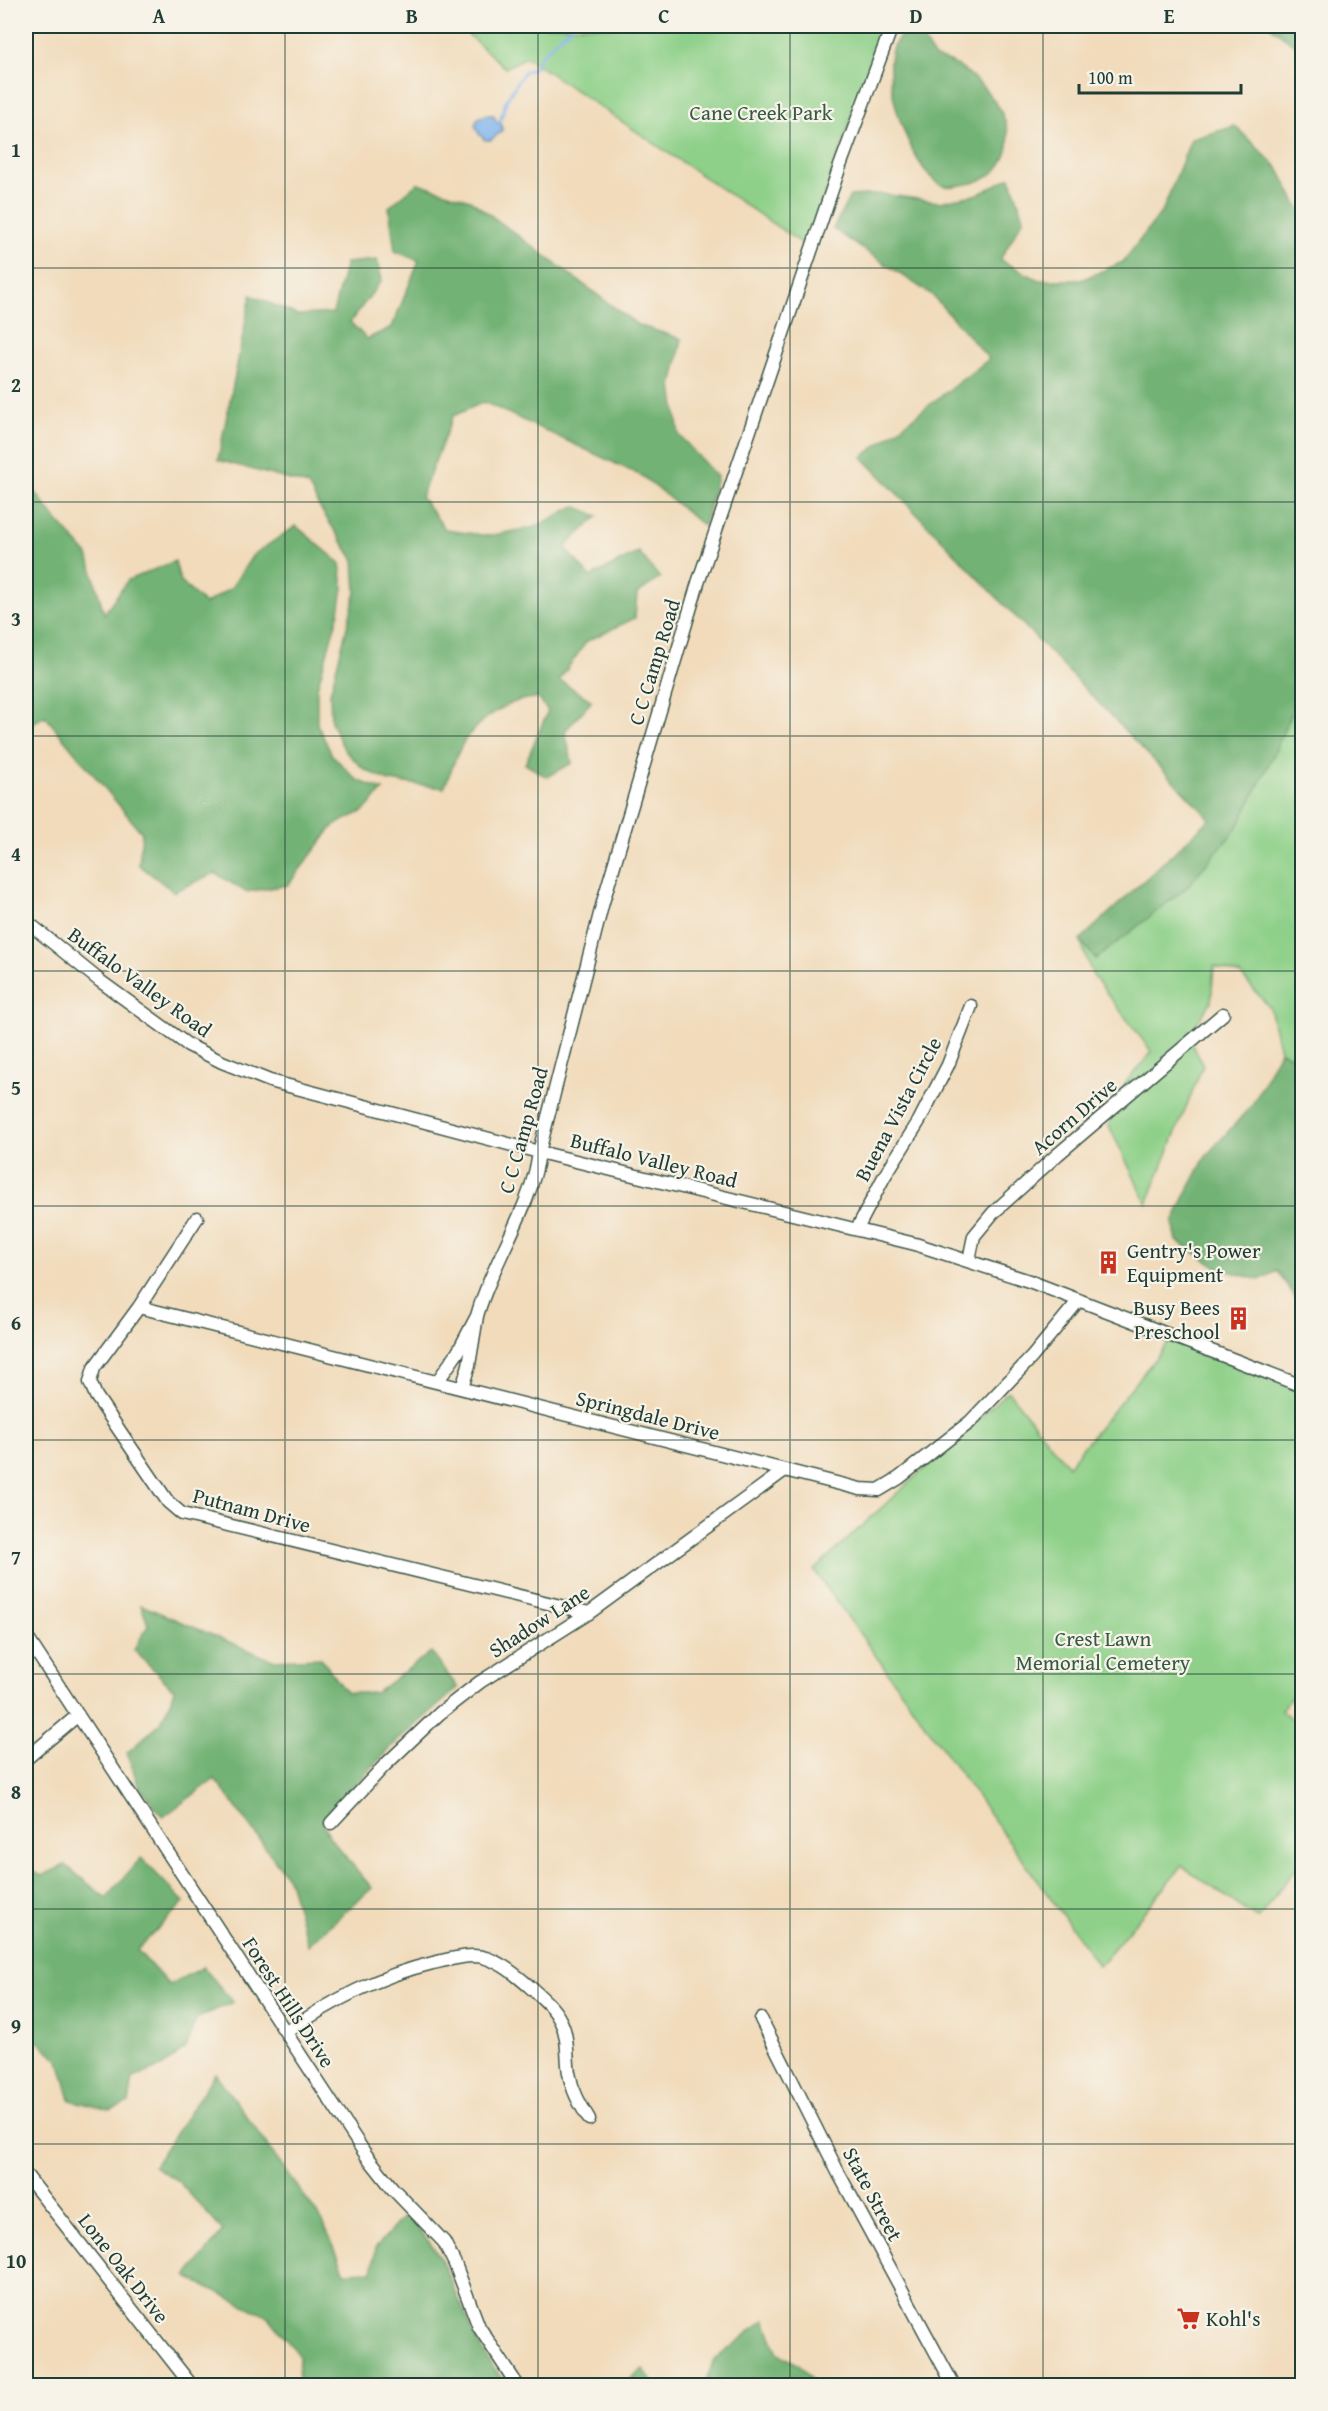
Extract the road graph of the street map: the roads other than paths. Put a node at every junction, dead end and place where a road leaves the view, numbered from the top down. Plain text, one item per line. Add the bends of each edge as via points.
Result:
1 (892, 26) edge
2 (26, 921) edge
3 (971, 1006) dead end
4 (1223, 1014) dead end
5 (539, 1152) junction
6 (197, 1218) dead end
7 (857, 1229) junction
8 (969, 1260) junction
9 (1079, 1300) junction
10 (139, 1308) junction
11 (477, 1316) junction
12 (436, 1382) junction
13 (1302, 1386) edge
14 (462, 1388) junction
15 (785, 1470) junction
16 (589, 1613) junction
17 (26, 1636) edge
18 (78, 1715) junction
19 (26, 1760) edge
20 (331, 1823) dead end
21 (761, 2019) dead end
22 (286, 2032) junction
23 (589, 2119) dead end
24 (26, 2175) edge
25 (192, 2385) edge
26 (518, 2385) edge
27 (954, 2385) edge

1 - 5 street, C C Camp Road via 840,166 698,583 603,902
2 - 5 street, Buffalo Valley Road via 140,1012 188,1045 222,1062 270,1081
3 - 7 street, Buena Vista Circle via 948,1065
4 - 8 street, Acorn Drive via 993,1213 974,1236
5 - 7 street, Buffalo Valley Road
5 - 11 street, C C Camp Road via 530,1188
6 - 10 street, Putnam Drive
7 - 8 street, Buffalo Valley Road
8 - 9 street, Buffalo Valley Road
9 - 13 street, Buffalo Valley Road
9 - 15 street, Springdale Drive via 970,1422 879,1490
10 - 12 street, Springdale Drive
10 - 16 street, Putnam Drive via 94,1368 90,1382 168,1502 182,1514
11 - 12 street
11 - 14 street
12 - 14 street, Springdale Drive
14 - 15 street, Springdale Drive
15 - 16 street, Shadow Lane
16 - 20 street, Shadow Lane via 480,1682 440,1713
17 - 18 street, Forest Hills Drive
18 - 19 street
18 - 22 street, Forest Hills Drive
21 - 27 street, State Street via 839,2174
22 - 23 street via 382,1977 476,1956 497,1963 520,1978 549,2004 566,2037 574,2093
22 - 26 street, Forest Hills Drive via 366,2155 444,2242 479,2327
24 - 25 street, Lone Oak Drive

